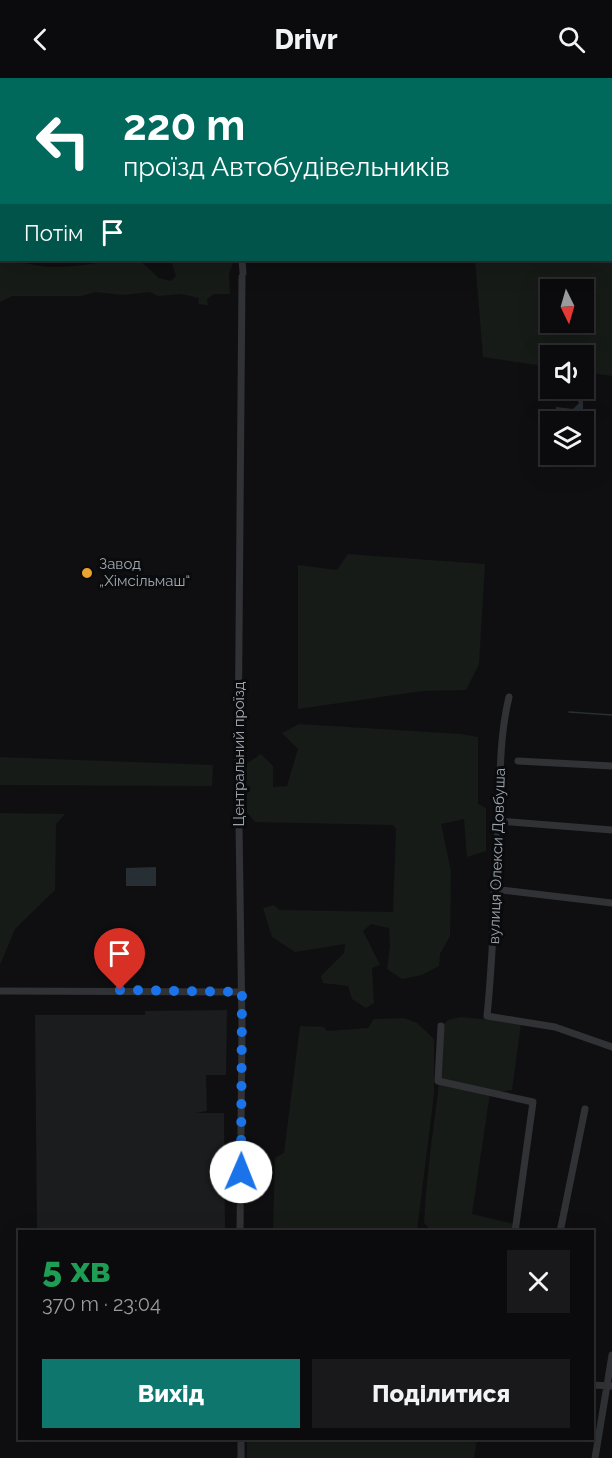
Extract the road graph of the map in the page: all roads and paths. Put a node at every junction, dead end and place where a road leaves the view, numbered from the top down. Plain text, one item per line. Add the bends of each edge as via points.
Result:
1 (243, 261) edge
2 (509, 697) dead end
3 (518, 761) dead end
4 (612, 766) edge
5 (498, 821) junction
6 (612, 830) edge
7 (494, 893) junction
8 (612, 903) edge
9 (0, 991) edge
10 (242, 992) junction
11 (441, 1026) dead end
12 (612, 1047) edge
13 (585, 1109) dead end
14 (240, 1230) edge
15 (515, 1230) edge
16 (560, 1230) edge
17 (612, 1355) edge
18 (594, 1385) edge
19 (609, 1387) edge
20 (241, 1440) edge
21 (241, 1458) edge
22 (595, 1458) edge

1 - 10 street, Центральний проїзд via 238,757
2 - 5 street, вулиця Олекси Довбуша
3 - 4 street
5 - 6 street
5 - 7 street, вулиця Олекси Довбуша
7 - 8 street via 501,890
7 - 12 street, вулиця Олекси Довбуша via 487,1016 555,1027
9 - 10 street
10 - 14 street, Центральний проїзд
11 - 15 street via 438,1081 533,1102
13 - 16 street
17 - 19 street
18 - 19 street
19 - 22 street
20 - 21 street

